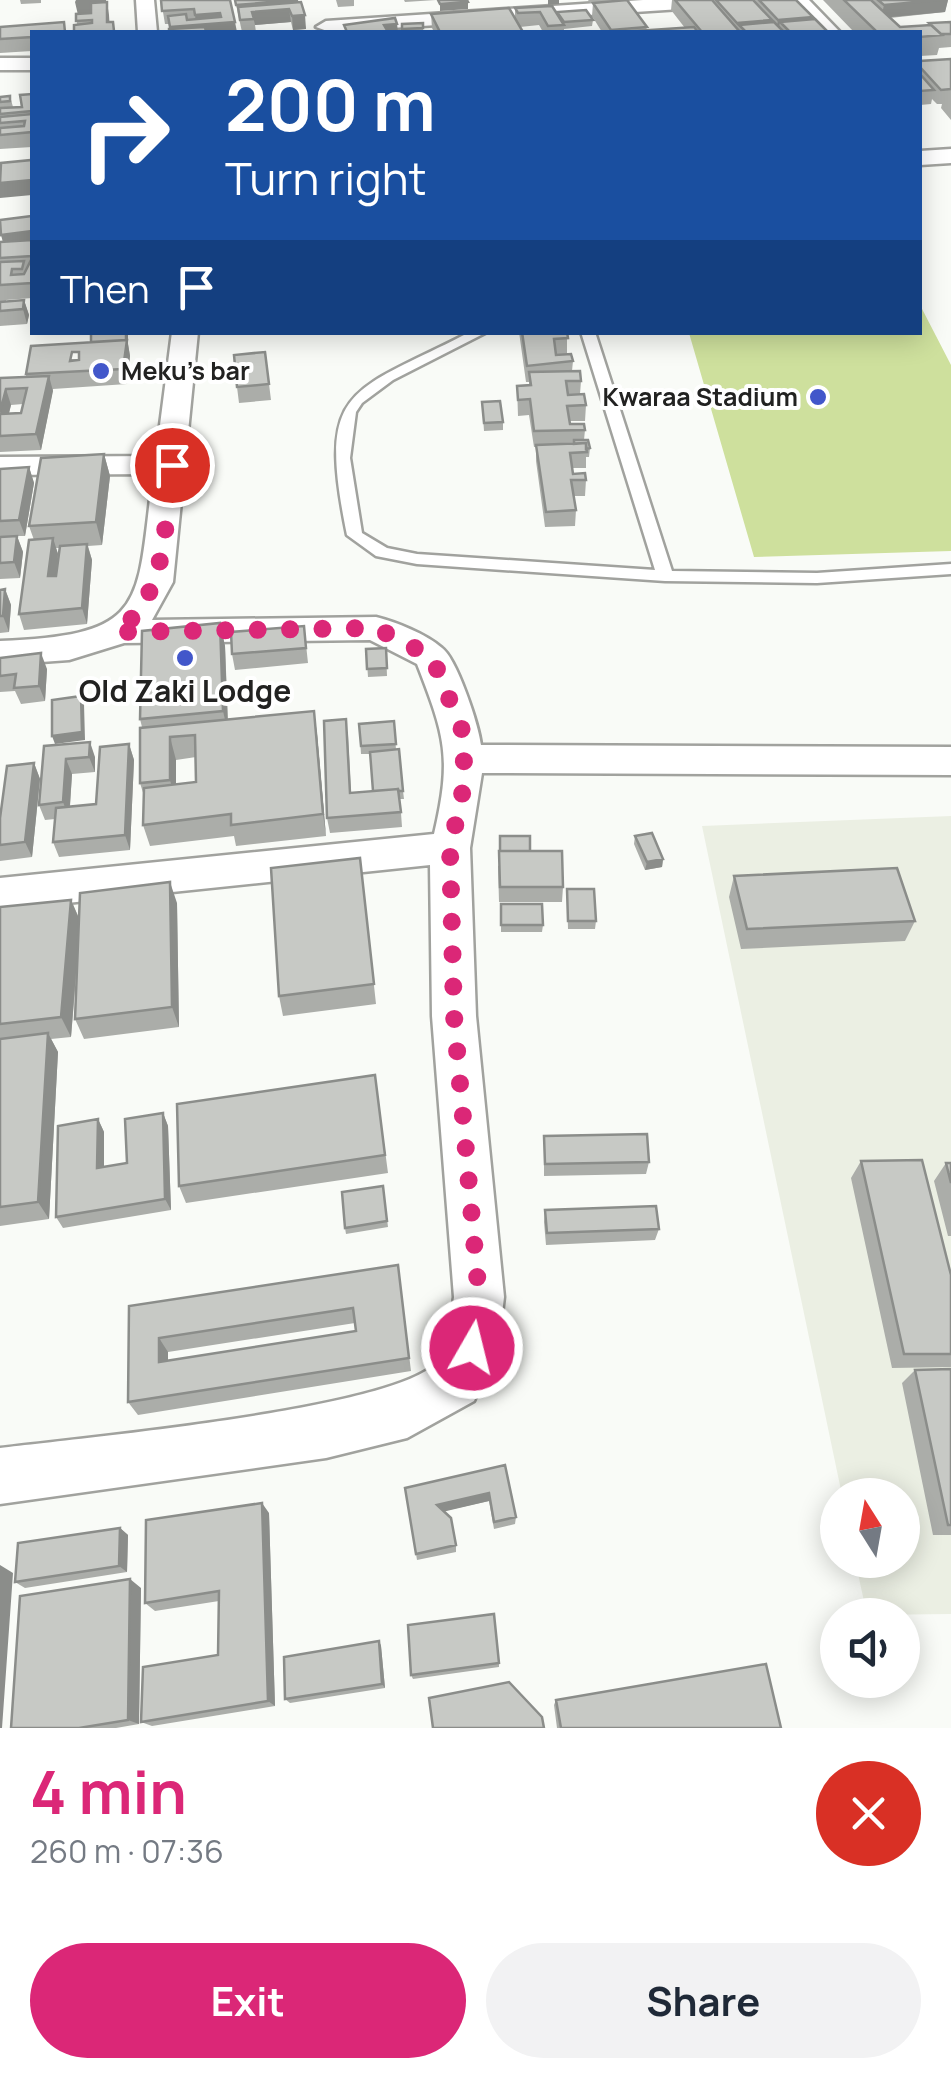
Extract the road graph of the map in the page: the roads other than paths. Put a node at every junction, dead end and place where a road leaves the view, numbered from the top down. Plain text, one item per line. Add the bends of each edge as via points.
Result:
1 (144, 0) edge
2 (728, 0) edge
3 (798, 0) edge
4 (493, 7) edge
5 (325, 25) edge
6 (148, 30) edge
7 (828, 30) edge
8 (0, 64) edge
9 (30, 64) edge
10 (951, 156) edge
11 (922, 158) edge
12 (185, 335) edge
13 (475, 335) edge
14 (589, 335) edge
15 (172, 465) junction
16 (0, 466) edge
17 (951, 568) edge
18 (665, 576) junction
19 (116, 632) junction
20 (0, 653) edge
21 (464, 759) junction
22 (951, 762) edge
23 (450, 848) junction
24 (0, 894) edge
25 (0, 1476) edge

1 - 6 street
2 - 4 street
3 - 7 street
4 - 5 street
8 - 9 street
10 - 11 street
12 - 15 street
13 - 18 lane via 392,377 350,409 344,478 355,535 382,552 418,559
14 - 18 lane
15 - 16 street
15 - 19 street via 156,582 140,611
17 - 18 lane via 818,578
19 - 20 street via 94,642
19 - 21 street via 376,628 432,657 462,730
21 - 22 street
21 - 23 street
23 - 24 street
23 - 25 street via 454,1016 479,1297 472,1348 455,1382 407,1412 326,1431

